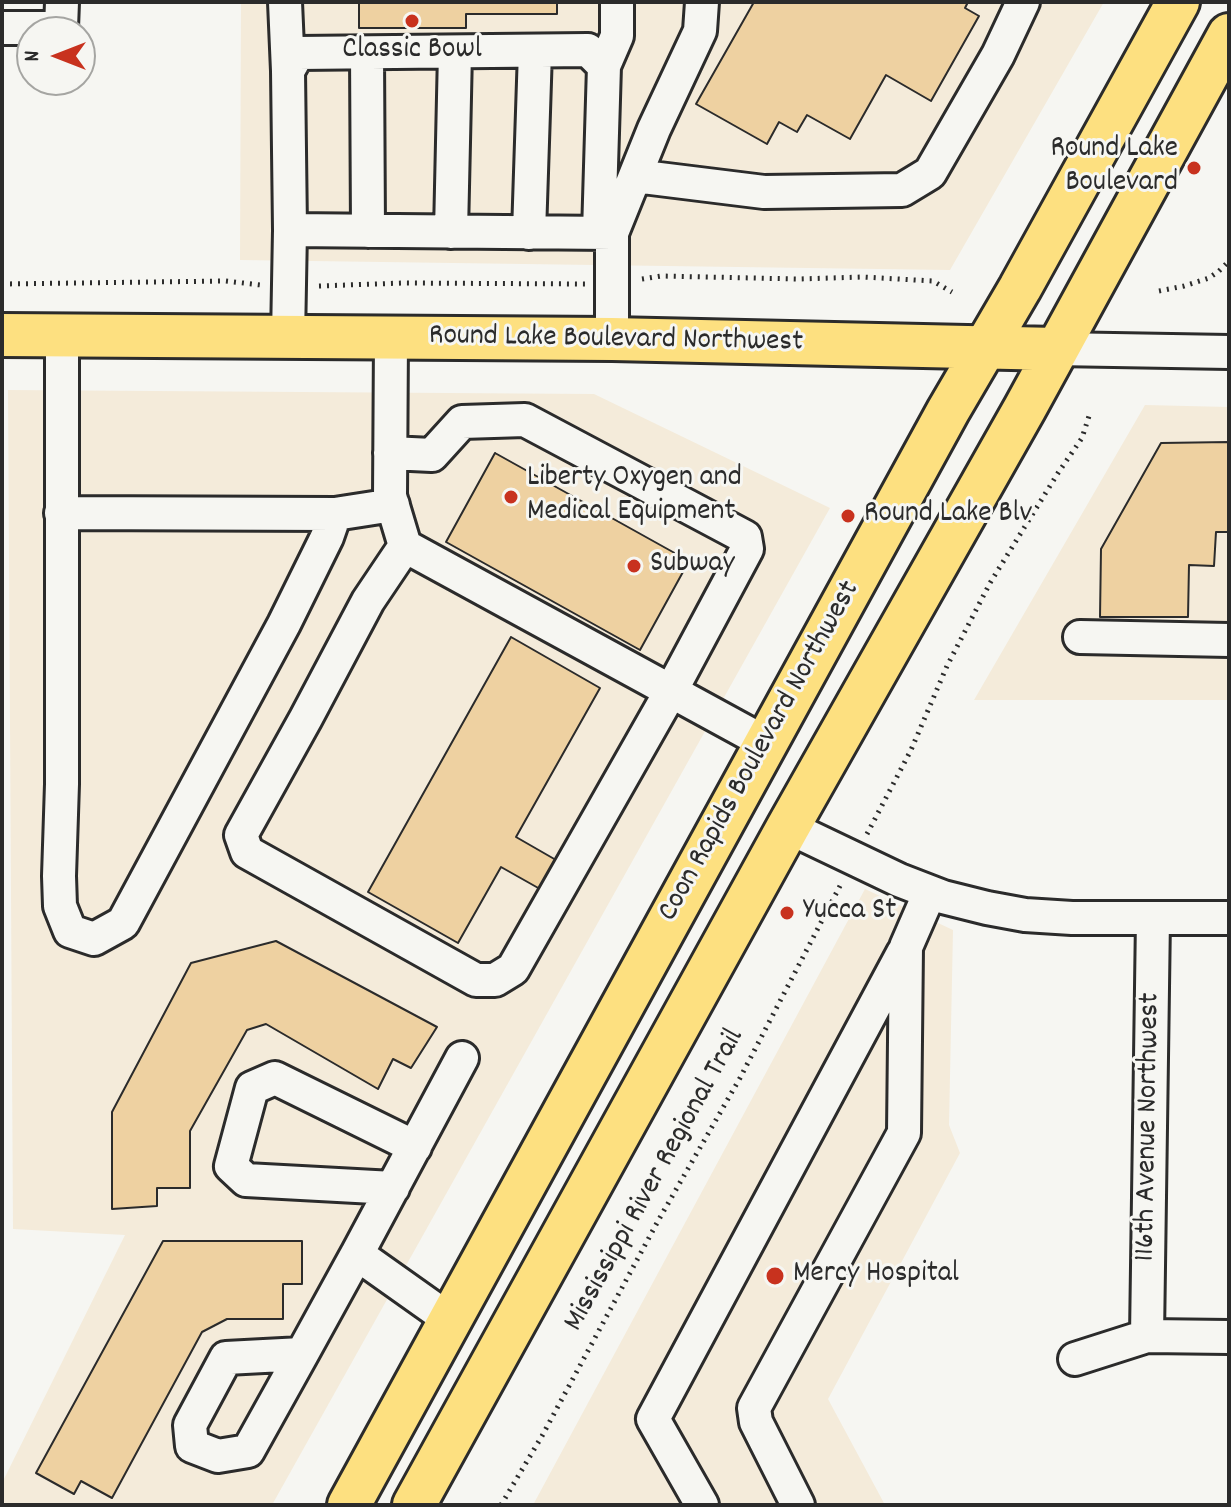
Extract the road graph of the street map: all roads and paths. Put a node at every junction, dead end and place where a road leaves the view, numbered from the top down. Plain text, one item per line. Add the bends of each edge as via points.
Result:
1 (62, 2) edge
2 (285, 2) edge
3 (617, 2) edge
4 (702, 2) edge
5 (1023, 2) edge
6 (1178, 2) edge
7 (2, 28) edge
8 (1229, 35) edge
9 (535, 51) junction
10 (455, 52) junction
11 (367, 53) junction
12 (604, 66) junction
13 (288, 71) junction
14 (635, 176) junction
15 (290, 230) junction
16 (368, 231) junction
17 (451, 232) junction
18 (529, 233) junction
19 (606, 233) junction
20 (1229, 261) edge
21 (613, 283) junction
22 (2, 284) edge
23 (289, 287) junction
24 (1159, 291) dead end
25 (952, 292) dead end
26 (2, 335) edge
27 (62, 336) junction
28 (288, 338) junction
29 (391, 338) junction
30 (612, 339) junction
31 (984, 348) junction
32 (1056, 349) junction
33 (1229, 352) edge
34 (1089, 416) dead end
35 (390, 453) junction
36 (393, 505) junction
37 (61, 513) junction
38 (335, 514) junction
39 (405, 546) junction
40 (1080, 637) dead end
41 (1229, 640) edge
42 (671, 691) junction
43 (766, 743) junction
44 (788, 827) junction
45 (865, 838) dead end
46 (845, 876) dead end
47 (930, 892) junction
48 (1153, 918) junction
49 (1229, 918) edge
50 (906, 947) junction
51 (462, 1058) dead end
52 (415, 1147) junction
53 (393, 1188) junction
54 (357, 1254) junction
55 (450, 1320) junction
56 (1147, 1336) junction
57 (1229, 1337) edge
58 (302, 1354) dead end
59 (1075, 1359) dead end
60 (349, 1505) edge
61 (414, 1505) edge
62 (501, 1505) edge
63 (702, 1505) edge
64 (798, 1505) edge

1 - 7 street via 61,28
2 - 13 street
3 - 12 street via 617,36
4 - 14 street via 700,31
5 - 14 street via 930,173 902,190 764,192
6 - 31 main road, Coon Rapids Boulevard Northwest
8 - 32 main road, Coon Rapids Boulevard Northwest
9 - 10 street
9 - 12 street via 588,50
9 - 18 street
10 - 11 street
10 - 17 street
11 - 13 street via 298,53
11 - 16 street
12 - 19 street
13 - 15 street
14 - 19 street
15 - 16 street
15 - 23 street
16 - 17 street
17 - 18 street
18 - 19 street
19 - 21 street
20 - 24 path via 1209,278
21 - 23 path
21 - 25 path via 661,276 863,277 933,281
21 - 30 street
22 - 23 path via 225,281
23 - 28 street
26 - 27 main road, Round Lake Boulevard Northwest
27 - 28 main road, Round Lake Boulevard Northwest
27 - 37 street
28 - 29 main road, Round Lake Boulevard Northwest
29 - 30 main road, Round Lake Boulevard Northwest
29 - 35 street
30 - 31 main road, Round Lake Boulevard Northwest
31 - 32 main road, Round Lake Boulevard Northwest
31 - 43 main road, Coon Rapids Boulevard Northwest
32 - 33 street, Round Lake Boulevard Northwest
32 - 44 main road, Coon Rapids Boulevard Northwest
34 - 45 path via 1082,438 990,583
35 - 36 street
35 - 42 street via 432,455 462,422 525,420 745,537 747,549
36 - 38 street
36 - 39 street
37 - 38 street
37 - 38 street via 60,906 70,931 94,939 123,923 284,624
39 - 42 street
39 - 42 street via 368,601 241,835 247,852 476,980 495,980 513,969
40 - 41 street
42 - 43 street
43 - 55 main road, Coon Rapids Boulevard Northwest
44 - 47 street
44 - 61 main road, Coon Rapids Boulevard Northwest
46 - 62 path, Mississippi River Regional Trail via 740,1078
47 - 48 street via 1025,915
47 - 50 street
48 - 49 street
48 - 56 street, 116th Avenue Northwest
50 - 63 street via 653,1419
50 - 64 street via 904,1133 754,1408
51 - 52 street
52 - 53 street
52 - 53 street via 275,1078 252,1088 231,1166 246,1180
53 - 54 street
54 - 55 street
54 - 58 street
55 - 60 main road, Coon Rapids Boulevard Northwest
56 - 57 street
56 - 59 street

